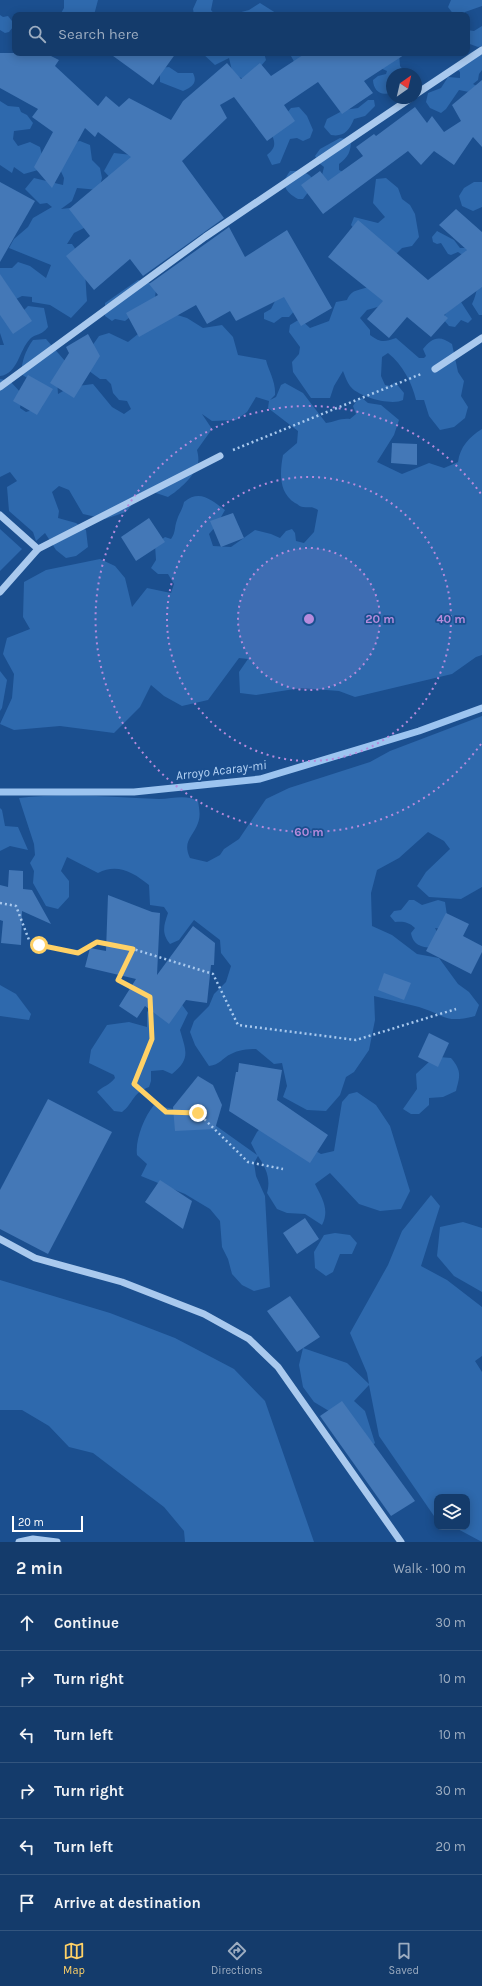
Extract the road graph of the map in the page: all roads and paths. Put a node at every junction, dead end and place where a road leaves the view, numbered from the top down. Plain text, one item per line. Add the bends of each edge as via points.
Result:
1 (482, 50) edge
2 (422, 90) edge
3 (402, 104) edge
4 (482, 338) edge
5 (434, 369) joint
6 (0, 387) edge
7 (220, 456) joint
8 (0, 515) edge
9 (38, 549) junction
10 (0, 592) edge
11 (0, 903) edge
12 (133, 949) junction
13 (456, 1009) dead end
14 (283, 1169) dead end
15 (0, 1239) edge
16 (19, 1542) edge
17 (57, 1542) edge
18 (401, 1542) edge

1 - 2 street
3 - 6 street via 205,237
4 - 5 street
5 - 7 path
7 - 9 street
8 - 9 street
9 - 10 street
11 - 12 path via 16,906 28,940 39,945 78,953 97,942
12 - 13 path via 213,974 238,1025 356,1040
12 - 14 path via 118,980 150,997 152,1039 134,1084 166,1112 198,1113 248,1162
15 - 18 street via 35,1258 122,1282 204,1314 248,1339 278,1367
16 - 17 street via 33,1539

